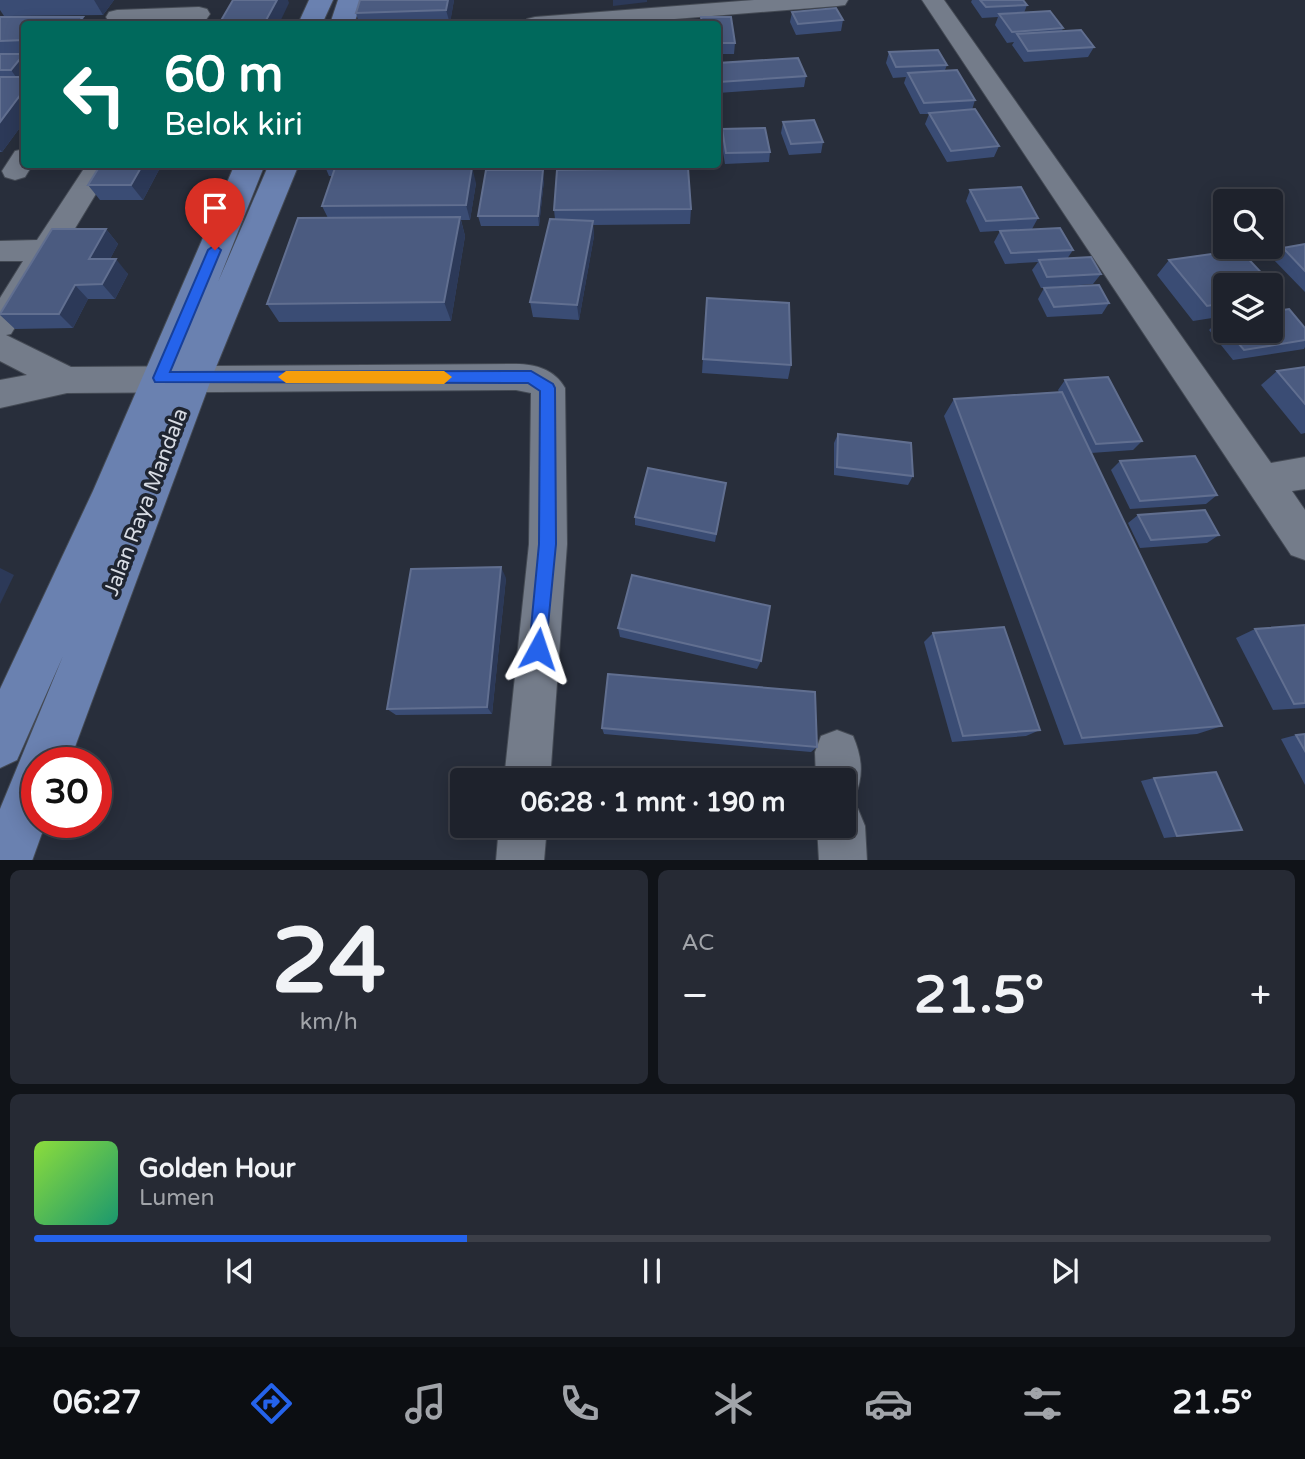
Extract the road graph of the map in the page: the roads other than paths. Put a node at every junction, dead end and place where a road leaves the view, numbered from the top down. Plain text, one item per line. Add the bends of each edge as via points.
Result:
1 (321, 0) edge
2 (349, 0) edge
3 (837, 0) edge
4 (933, 0) edge
5 (198, 13) edge
6 (120, 14) edge
7 (311, 21) edge
8 (343, 21) edge
9 (574, 21) edge
10 (98, 168) edge
11 (249, 168) edge
12 (282, 168) edge
13 (44, 250) junction
14 (0, 251) edge
15 (0, 325) edge
16 (0, 346) edge
17 (177, 378) junction
18 (68, 380) junction
19 (0, 394) edge
20 (1305, 473) edge
21 (1264, 480) junction
22 (1305, 542) edge
23 (0, 743) edge
24 (50, 747) edge
25 (528, 768) edge
26 (21, 820) edge
27 (522, 838) edge
28 (842, 838) edge
29 (5, 860) edge
30 (520, 860) edge
31 (843, 860) edge

1 - 7 highway
2 - 8 highway
3 - 9 street
4 - 21 street
5 - 6 street
10 - 13 street
11 - 17 highway, Jalan Raya Mandala
12 - 17 highway, Jalan Raya Mandala
13 - 14 street
13 - 15 street
16 - 18 street
17 - 18 street
17 - 23 highway, Jalan Raya Mandala
17 - 24 highway, Jalan Raya Mandala
17 - 25 street via 531,377 548,388 548,544
18 - 19 street
20 - 21 street
21 - 22 street
26 - 29 highway
27 - 30 street
28 - 31 street

